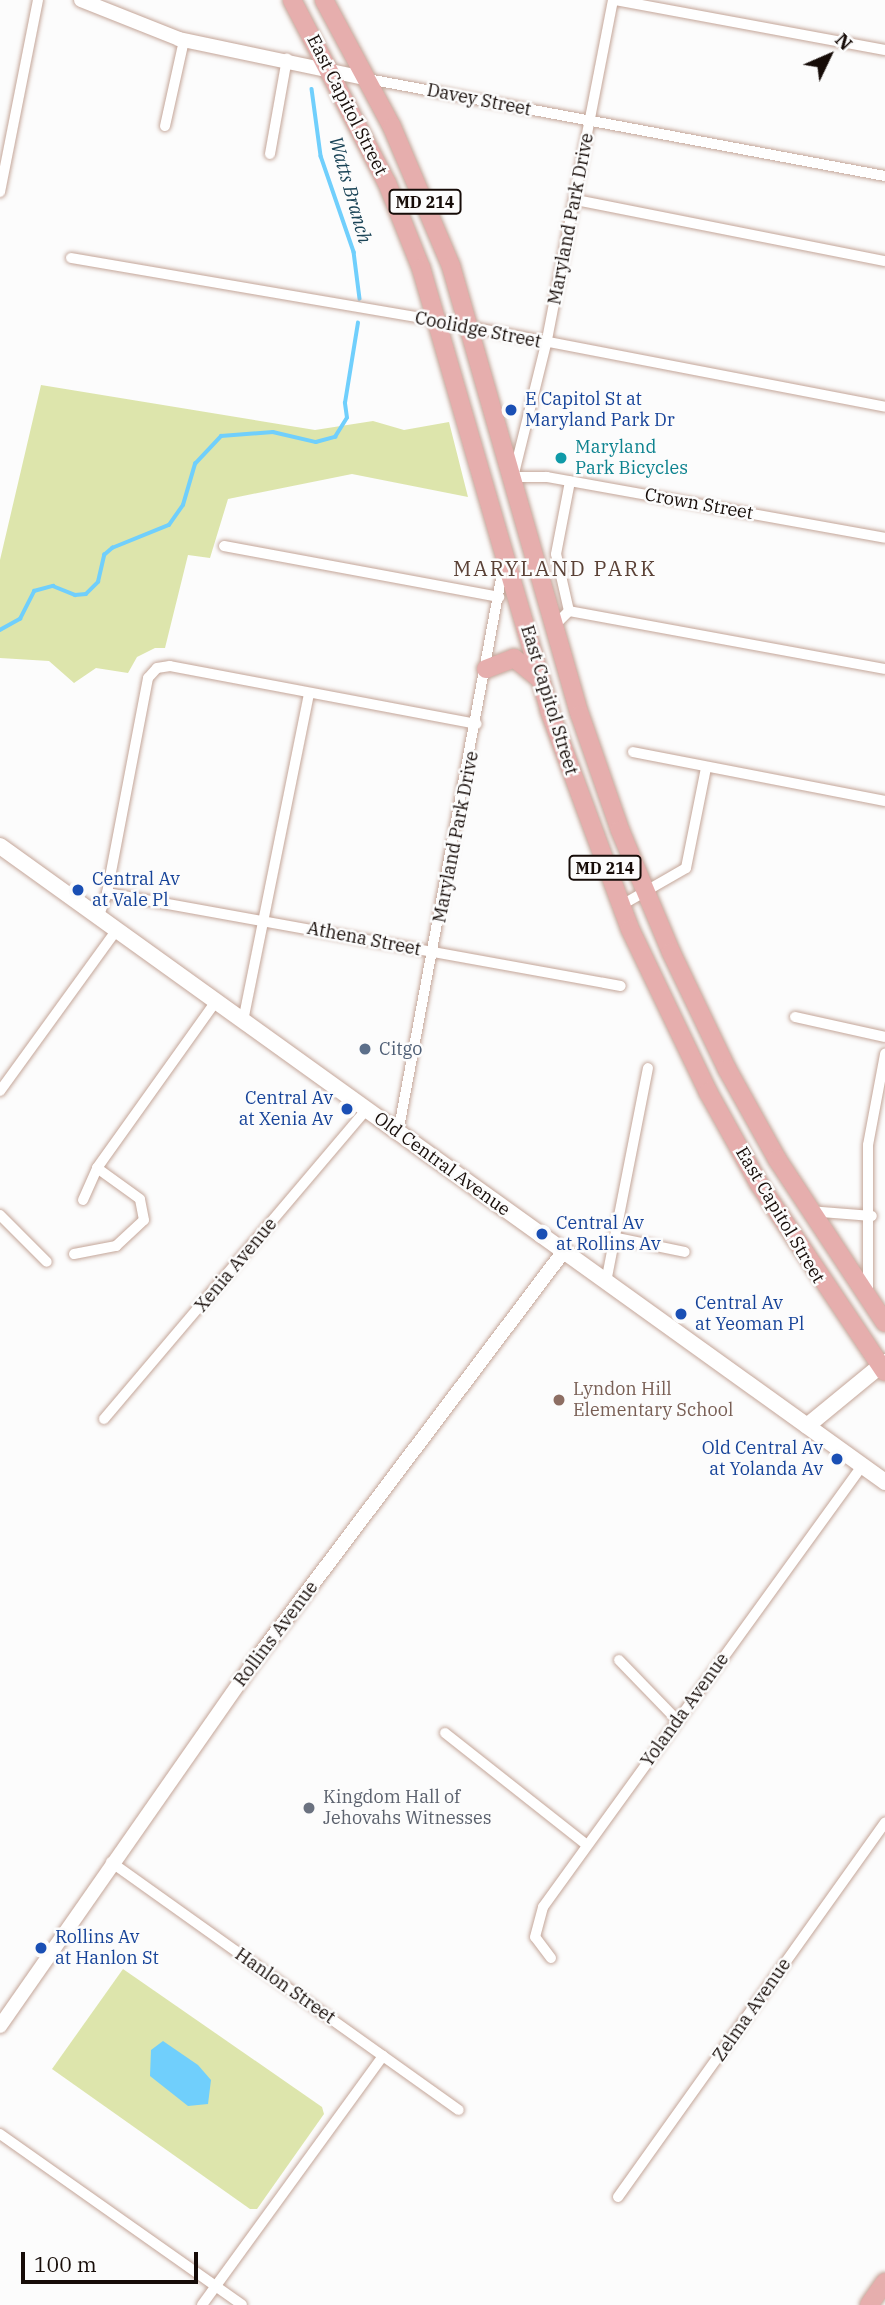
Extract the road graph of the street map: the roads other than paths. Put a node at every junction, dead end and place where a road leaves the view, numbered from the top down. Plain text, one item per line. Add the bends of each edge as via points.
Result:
1 (38, 0) edge
2 (80, 0) edge
3 (292, 0) edge
4 (324, 0) edge
5 (614, 0) edge
6 (184, 40) junction
7 (885, 50) edge
8 (287, 59) junction
9 (331, 69) junction
10 (369, 79) junction
11 (590, 121) junction
12 (165, 126) dead end
13 (270, 154) dead end
14 (885, 176) edge
15 (0, 192) edge
16 (576, 200) junction
17 (71, 258) dead end
18 (885, 261) edge
19 (439, 321) junction
20 (471, 329) junction
21 (546, 344) junction
22 (885, 407) edge
23 (513, 477) junction
24 (570, 481) junction
25 (885, 538) edge
26 (503, 539) junction
27 (224, 546) dead end
28 (499, 597) junction
29 (569, 611) junction
30 (555, 625) junction
31 (486, 669) junction
32 (885, 669) edge
33 (541, 681) junction
34 (309, 695) junction
35 (477, 724) junction
36 (633, 752) dead end
37 (706, 768) junction
38 (885, 802) edge
39 (0, 846) edge
40 (107, 893) junction
41 (646, 893) junction
42 (620, 906) junction
43 (98, 918) junction
44 (265, 920) junction
45 (116, 931) junction
46 (434, 952) junction
47 (621, 986) dead end
48 (216, 1001) junction
49 (795, 1017) dead end
50 (243, 1021) junction
51 (885, 1037) edge
52 (885, 1054) edge
53 (648, 1068) dead end
54 (0, 1091) edge
55 (366, 1110) junction
56 (398, 1133) junction
57 (97, 1168) junction
58 (83, 1200) dead end
59 (809, 1211) junction
60 (0, 1216) edge
61 (872, 1216) junction
62 (617, 1238) junction
63 (564, 1251) junction
64 (685, 1252) dead end
65 (74, 1254) dead end
66 (47, 1262) dead end
67 (606, 1282) junction
68 (868, 1301) junction
69 (885, 1324) edge
70 (883, 1367) edge
71 (104, 1419) dead end
72 (807, 1426) junction
73 (862, 1466) junction
74 (885, 1482) edge
75 (620, 1660) dead end
76 (677, 1720) junction
77 (445, 1733) dead end
78 (884, 1826) edge
79 (587, 1845) junction
80 (111, 1862) junction
81 (551, 1958) dead end
82 (0, 2025) edge
83 (383, 2056) junction
84 (459, 2109) dead end
85 (0, 2134) edge
86 (618, 2197) dead end
87 (885, 2283) edge
88 (215, 2286) junction
89 (202, 2305) edge
90 (242, 2305) edge
91 (869, 2305) edge

1 - 15 street
2 - 6 street, Davey Street
3 - 9 main road, East Capitol Street / MD 214
4 - 10 main road, East Capitol Street / MD 214
5 - 7 street
5 - 11 street, Maryland Park Drive
6 - 8 street, Davey Street
6 - 12 street
8 - 9 street, Davey Street
8 - 13 street
9 - 10 street, Davey Street
9 - 19 main road, East Capitol Street / MD 214 via 387,183
10 - 11 street, Davey Street
10 - 20 main road, East Capitol Street / MD 214 via 435,223
11 - 14 street, Davey Street
11 - 16 street, Maryland Park Drive
16 - 18 street
16 - 21 street, Maryland Park Drive
17 - 19 street, Coolidge Street
19 - 20 street, Coolidge Street
19 - 26 main road, East Capitol Street / MD 214
20 - 21 street, Coolidge Street
20 - 23 main road, East Capitol Street / MD 214
21 - 22 street, Coolidge Street
21 - 23 street, Maryland Park Drive
23 - 24 street, Crown Street
23 - 30 main road, East Capitol Street / MD 214
24 - 25 street, Crown Street
24 - 29 street via 556,554
26 - 28 street, Maryland Park Drive
26 - 33 main road, East Capitol Street / MD 214
27 - 28 street
28 - 31 street, Maryland Park Drive
29 - 30 street
29 - 32 street
30 - 41 main road, East Capitol Street / MD 214 via 594,757
31 - 33 main road via 514,658
31 - 35 street, Maryland Park Drive
33 - 42 main road, East Capitol Street / MD 214
34 - 35 street
34 - 40 street via 163,666 150,674
34 - 44 street
35 - 46 street, Maryland Park Drive
36 - 37 street
37 - 38 street
37 - 41 street via 686,868
39 - 43 main road, Old Central Avenue
40 - 43 street
40 - 44 street, Athena Street
41 - 42 street
41 - 59 main road, East Capitol Street / MD 214 via 727,1069
42 - 70 main road, East Capitol Street / MD 214 via 659,994 752,1172
43 - 45 main road, Old Central Avenue
44 - 46 street, Athena Street
44 - 50 street
45 - 48 main road, Old Central Avenue
45 - 54 street
46 - 47 street, Athena Street
46 - 56 street, Maryland Park Drive
48 - 50 main road, Old Central Avenue
48 - 57 street
49 - 51 street
50 - 55 main road, Old Central Avenue
52 - 61 street via 868,1144
53 - 62 street
55 - 56 main road, Old Central Avenue
55 - 71 street, Xenia Avenue
56 - 63 main road, Old Central Avenue
57 - 58 street
57 - 65 street via 140,1199 144,1220 116,1246
59 - 61 street
59 - 68 main road, East Capitol Street / MD 214
60 - 66 street
61 - 68 street
62 - 64 street
62 - 67 street
63 - 67 main road, Old Central Avenue
63 - 80 street, Rollins Avenue via 251,1667
67 - 72 main road, Old Central Avenue
68 - 69 main road, East Capitol Street / MD 214
70 - 72 main road
72 - 73 main road, Old Central Avenue
73 - 74 main road, Old Central Avenue
73 - 76 street, Yolanda Avenue
75 - 76 street
76 - 79 street, Yolanda Avenue
77 - 79 street
78 - 86 street, Zelma Avenue
79 - 81 street, Yolanda Avenue via 535,1923 537,1943
80 - 82 street, Rollins Avenue
80 - 83 street, Hanlon Street
83 - 84 street, Hanlon Street
83 - 88 street
85 - 88 street
87 - 91 main road
88 - 89 street
88 - 90 street

